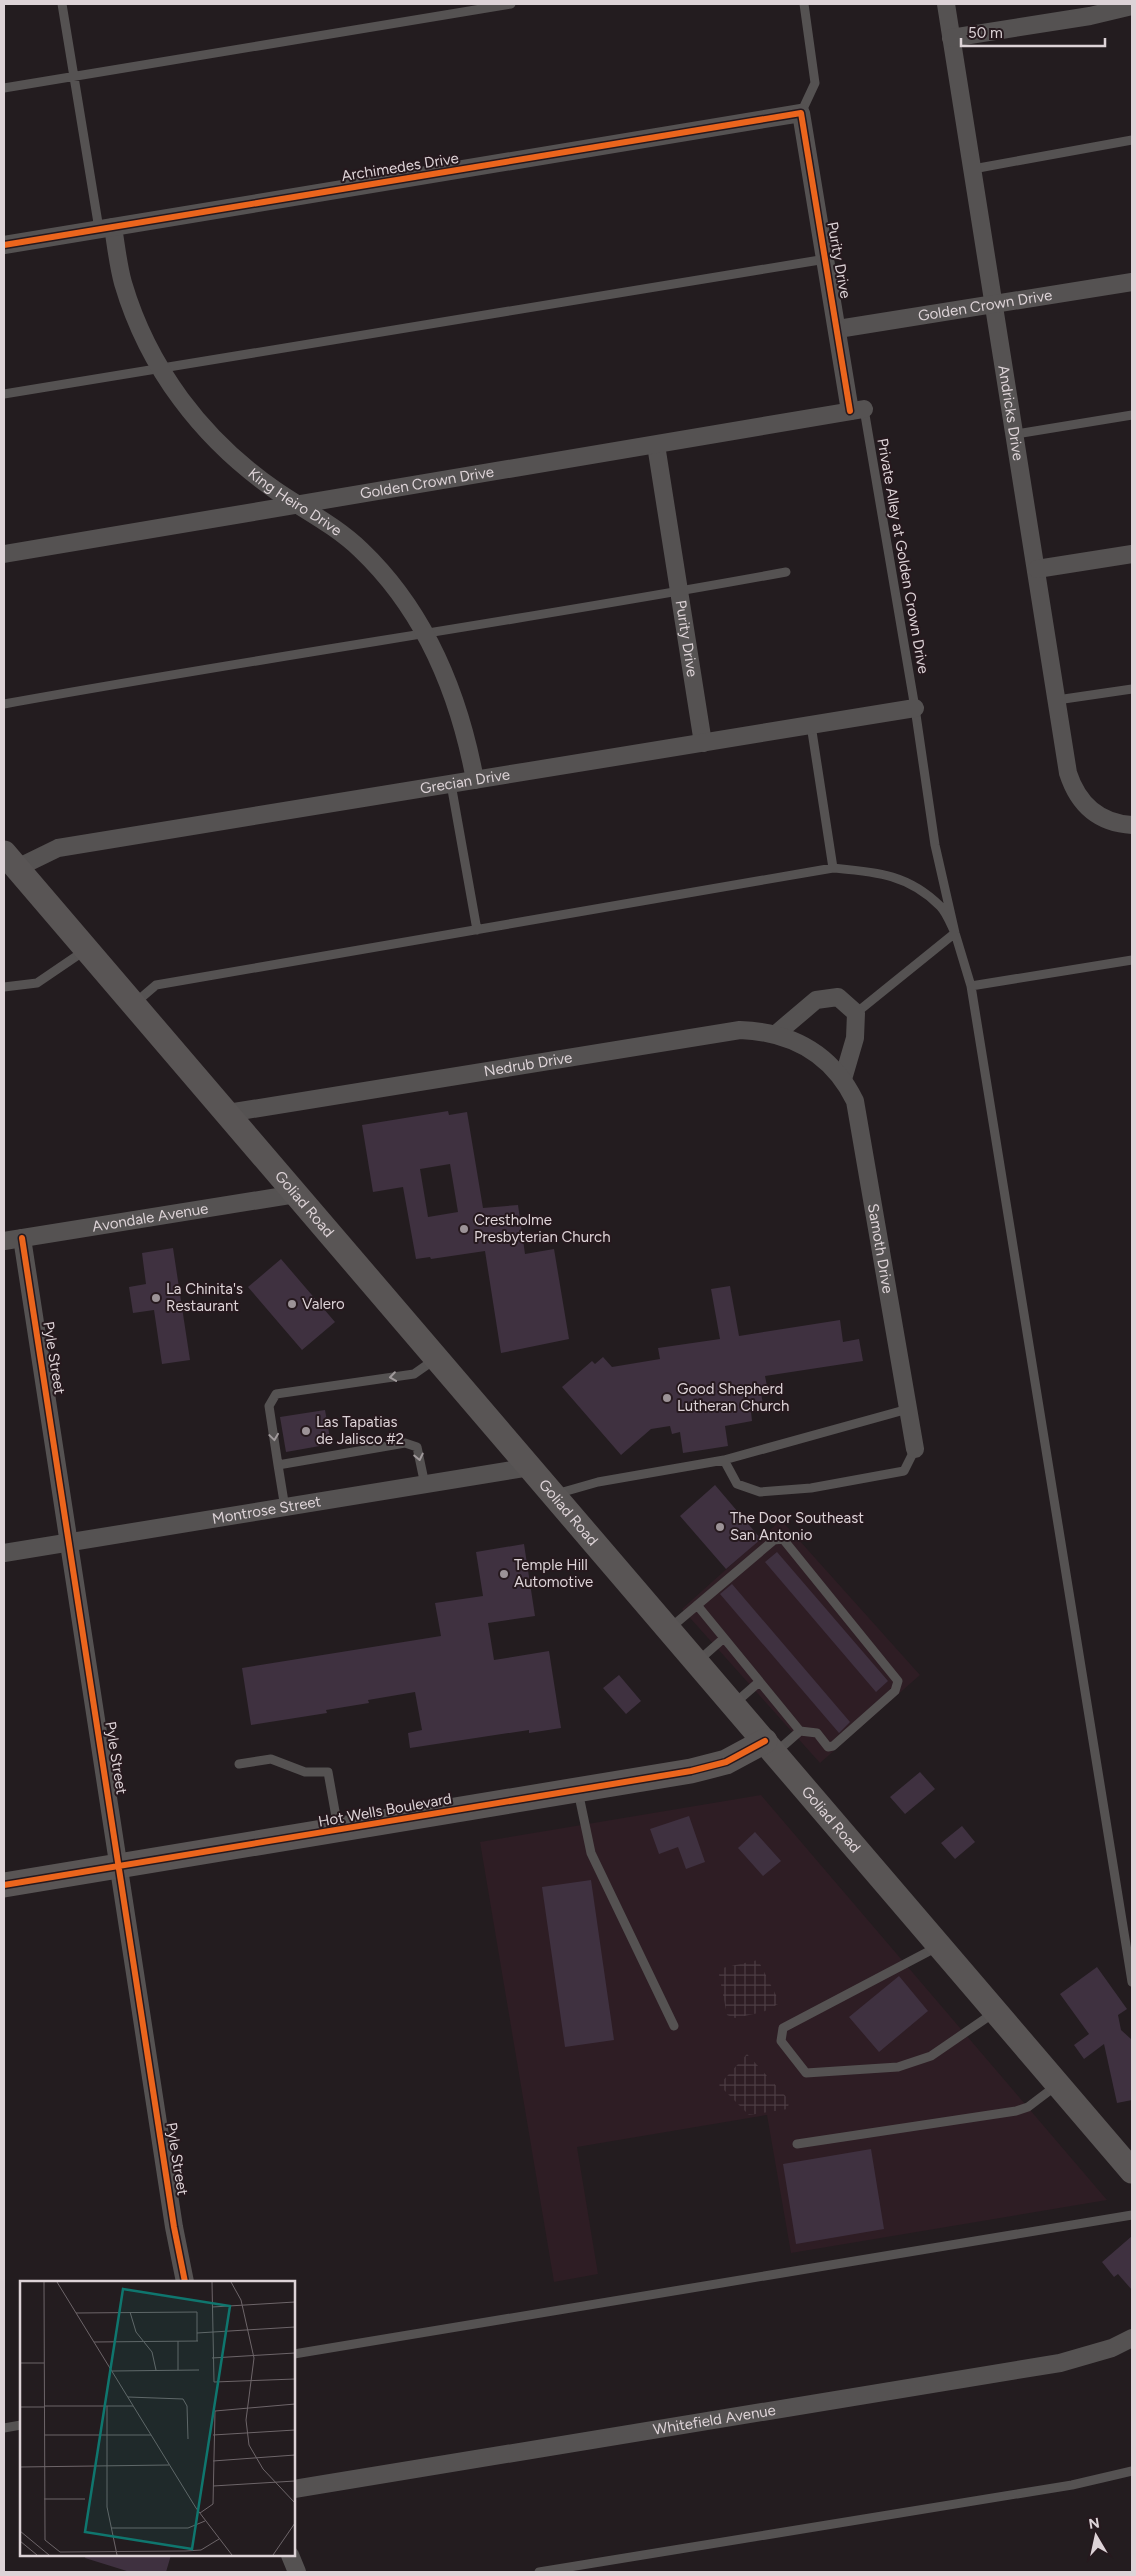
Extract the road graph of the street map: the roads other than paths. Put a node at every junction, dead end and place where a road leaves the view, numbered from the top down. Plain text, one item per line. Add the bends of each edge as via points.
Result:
1 (62, 4) edge
2 (511, 4) edge
3 (804, 4) edge
4 (946, 4) edge
5 (1132, 6) edge
6 (951, 38) junction
7 (73, 76) junction
8 (4, 88) edge
9 (801, 113) junction
10 (1132, 140) edge
11 (973, 169) junction
12 (106, 228) junction
13 (4, 245) edge
14 (826, 259) junction
15 (1132, 282) edge
16 (995, 305) junction
17 (838, 329) junction
18 (162, 370) junction
19 (4, 394) edge
20 (857, 410) junction
21 (1132, 416) edge
22 (1016, 434) junction
23 (656, 445) junction
24 (299, 505) junction
25 (4, 554) edge
26 (1132, 554) edge
27 (1037, 569) junction
28 (786, 572) dead end
29 (679, 592) junction
30 (425, 632) junction
31 (1132, 689) edge
32 (1057, 700) junction
33 (4, 704) edge
34 (915, 708) junction
35 (810, 725) junction
36 (703, 743) junction
37 (475, 780) junction
38 (451, 784) junction
39 (1132, 825) edge
40 (10, 860) edge
41 (833, 868) junction
42 (477, 930) junction
43 (955, 934) junction
44 (86, 949) junction
45 (1132, 960) edge
46 (971, 986) junction
47 (4, 988) edge
48 (134, 1004) junction
49 (856, 1013) junction
50 (776, 1034) junction
51 (822, 1059) joint
52 (843, 1079) junction
53 (228, 1113) junction
54 (296, 1194) junction
55 (22, 1238) junction
56 (4, 1241) edge
57 (437, 1358) junction
58 (908, 1409) junction
59 (915, 1449) joint
60 (724, 1460) junction
61 (278, 1465) junction
62 (530, 1467) junction
63 (425, 1485) junction
64 (554, 1495) junction
65 (285, 1508) junction
66 (69, 1543) junction
67 (4, 1553) edge
68 (697, 1605) junction
69 (668, 1629) junction
70 (724, 1638) junction
71 (696, 1662) junction
72 (759, 1682) junction
73 (733, 1704) junction
74 (800, 1731) junction
75 (770, 1747) junction
76 (239, 1764) dead end
77 (577, 1790) junction
78 (338, 1830) junction
79 (120, 1867) junction
80 (4, 1885) edge
81 (939, 1946) junction
82 (1132, 1982) edge
83 (995, 2012) junction
84 (674, 2026) dead end
85 (1057, 2085) junction
86 (797, 2144) dead end
87 (1132, 2171) edge
88 (1132, 2215) edge
89 (186, 2281) edge
90 (1132, 2338) edge
91 (295, 2354) edge
92 (20, 2425) edge
93 (4, 2428) edge
94 (1132, 2471) edge
95 (295, 2489) edge
96 (290, 2556) edge
97 (297, 2572) edge
98 (539, 2572) edge

1 - 7 lane
2 - 7 lane
3 - 9 lane via 815,83
4 - 6 street, Andricks Drive
5 - 6 street via 1090,16
6 - 11 street, Andricks Drive
7 - 8 lane
7 - 12 lane
9 - 12 street, Archimedes Drive
9 - 14 street, Purity Drive
10 - 11 lane
11 - 16 street, Andricks Drive
12 - 13 street, Archimedes Drive
12 - 18 street, King Heiro Drive via 136,319
14 - 17 street, Purity Drive
14 - 18 lane
15 - 16 street, Golden Crown Drive
16 - 17 street, Golden Crown Drive
16 - 22 street, Andricks Drive
17 - 20 street, Purity Drive
18 - 19 lane
18 - 24 street, King Heiro Drive via 198,421 225,451
20 - 23 street, Golden Crown Drive
20 - 34 lane, Private Alley at Golden Crown Drive
21 - 22 lane
22 - 27 street, Andricks Drive
23 - 24 street, Golden Crown Drive
23 - 29 street, Purity Drive
24 - 25 street, Golden Crown Drive
24 - 30 street, King Heiro Drive via 360,550 406,602
26 - 27 street
27 - 32 street, Andricks Drive
28 - 29 lane
29 - 30 lane
29 - 36 street, Purity Drive
30 - 33 lane
30 - 37 street, King Heiro Drive via 454,697
31 - 32 lane
32 - 39 street, Andricks Drive via 1068,773 1074,790 1094,814
34 - 35 street, Grecian Drive
34 - 43 lane, Private Alley at Golden Crown Drive via 936,845
35 - 36 street, Grecian Drive
35 - 41 lane
36 - 37 street, Grecian Drive
37 - 38 street, Grecian Drive
38 - 40 street, Grecian Drive via 58,848
38 - 42 lane
40 - 44 main road, Goliad Road
41 - 42 lane
41 - 43 lane via 881,872 913,884 941,907
42 - 48 lane via 156,985
43 - 46 lane
43 - 49 lane
44 - 47 lane via 37,983
44 - 48 main road, Goliad Road
45 - 46 lane
46 - 82 lane
48 - 53 main road, Goliad Road
49 - 50 street via 838,997 816,1000
49 - 52 street via 855,1038
50 - 51 street, Nedrub Drive via 796,1041
50 - 53 street, Nedrub Drive via 763,1030 740,1030
51 - 52 street, Samoth Drive
52 - 58 street, Samoth Drive via 855,1101
53 - 54 main road, Goliad Road
54 - 55 street, Avondale Avenue
54 - 57 main road, Goliad Road
55 - 56 street, Avondale Avenue
55 - 66 street, Pyle Street
57 -> 61 lane via 414,1374 276,1394 269,1406
57 - 62 main road, Goliad Road
58 - 59 street, Samoth Drive
58 - 60 lane
59 - 60 lane via 904,1471 811,1488 760,1492 737,1484
60 - 64 lane via 598,1482
61 -> 63 lane via 405,1443 417,1447
61 - 65 lane
62 - 63 street, Montrose Street
62 - 64 main road, Goliad Road
63 - 65 street, Montrose Street
64 - 69 main road, Goliad Road
65 - 66 street, Montrose Street
66 - 67 street, Montrose Street
66 - 79 street, Pyle Street
68 - 69 lane
68 - 70 lane
68 - 74 lane via 774,1540 784,1538 898,1681 896,1691 833,1746 828,1747 816,1733
69 - 71 main road, Goliad Road
70 - 71 lane
70 - 72 lane
71 - 73 main road, Goliad Road
72 - 73 lane
72 - 74 lane
73 - 75 main road, Goliad Road
74 - 75 lane
75 - 77 main road, Hot Wells Boulevard via 690,1771
75 - 81 main road, Goliad Road
76 - 78 lane via 271,1759 306,1772 328,1772
77 - 78 main road, Hot Wells Boulevard
77 - 84 lane via 591,1853
78 - 79 main road, Hot Wells Boulevard
79 - 80 main road, Hot Wells Boulevard
79 - 89 street, Pyle Street via 174,2228
81 - 83 main road, Goliad Road
81 - 83 lane via 783,2028 781,2040 806,2073 898,2067 931,2056
83 - 85 main road, Goliad Road
85 - 86 lane via 1016,2111
85 - 87 main road, Goliad Road
88 - 91 lane
90 - 95 street, Whitefield Avenue via 1112,2348 1060,2363
92 - 93 lane
94 - 98 lane via 1072,2485
96 - 97 street

